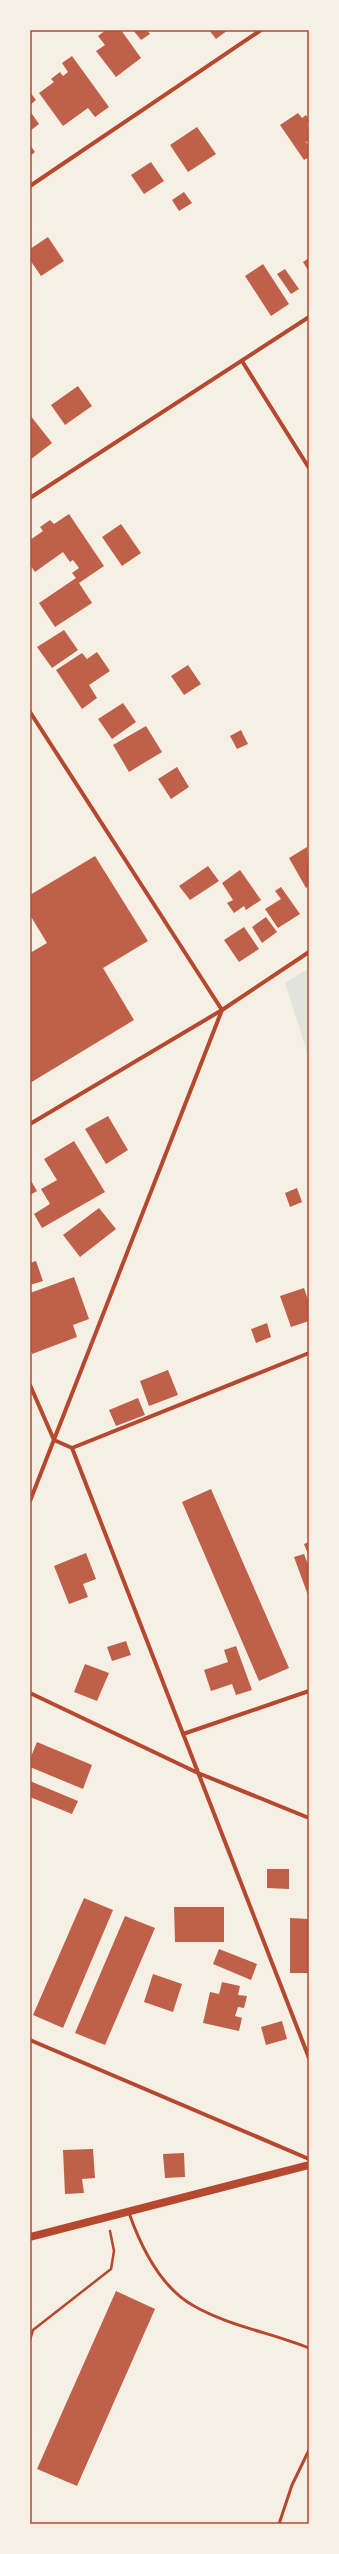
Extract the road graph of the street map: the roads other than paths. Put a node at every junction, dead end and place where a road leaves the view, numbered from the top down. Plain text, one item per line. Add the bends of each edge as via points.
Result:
1 (261, 30) edge
2 (30, 186) edge
3 (309, 317) edge
4 (242, 360) junction
5 (309, 468) edge
6 (30, 498) edge
7 (30, 712) edge
8 (309, 952) edge
9 (222, 1010) junction
10 (30, 1124) edge
11 (309, 1352) edge
12 (30, 1385) edge
13 (54, 1440) junction
14 (72, 1448) junction
15 (30, 1500) edge
16 (309, 1691) edge
17 (30, 1693) edge
18 (183, 1734) junction
19 (198, 1773) junction
20 (309, 1818) edge
21 (30, 2040) edge
22 (309, 2058) edge
23 (309, 2159) edge
24 (309, 2165) edge
25 (129, 2212) junction
26 (30, 2237) edge
27 (309, 2348) edge
28 (309, 2450) edge
29 (279, 2524) edge

1 - 2 street
3 - 4 street
4 - 5 street
4 - 6 street
7 - 9 street
8 - 9 street
9 - 10 street
9 - 13 street
11 - 14 street
12 - 13 street
13 - 14 street
13 - 15 street
14 - 18 street
16 - 18 street
17 - 19 street
18 - 19 street
19 - 20 street
19 - 22 street
21 - 23 street
24 - 25 main road
25 - 26 main road
25 - 27 lane via 139,2241 166,2283 194,2306
28 - 29 lane via 292,2485

